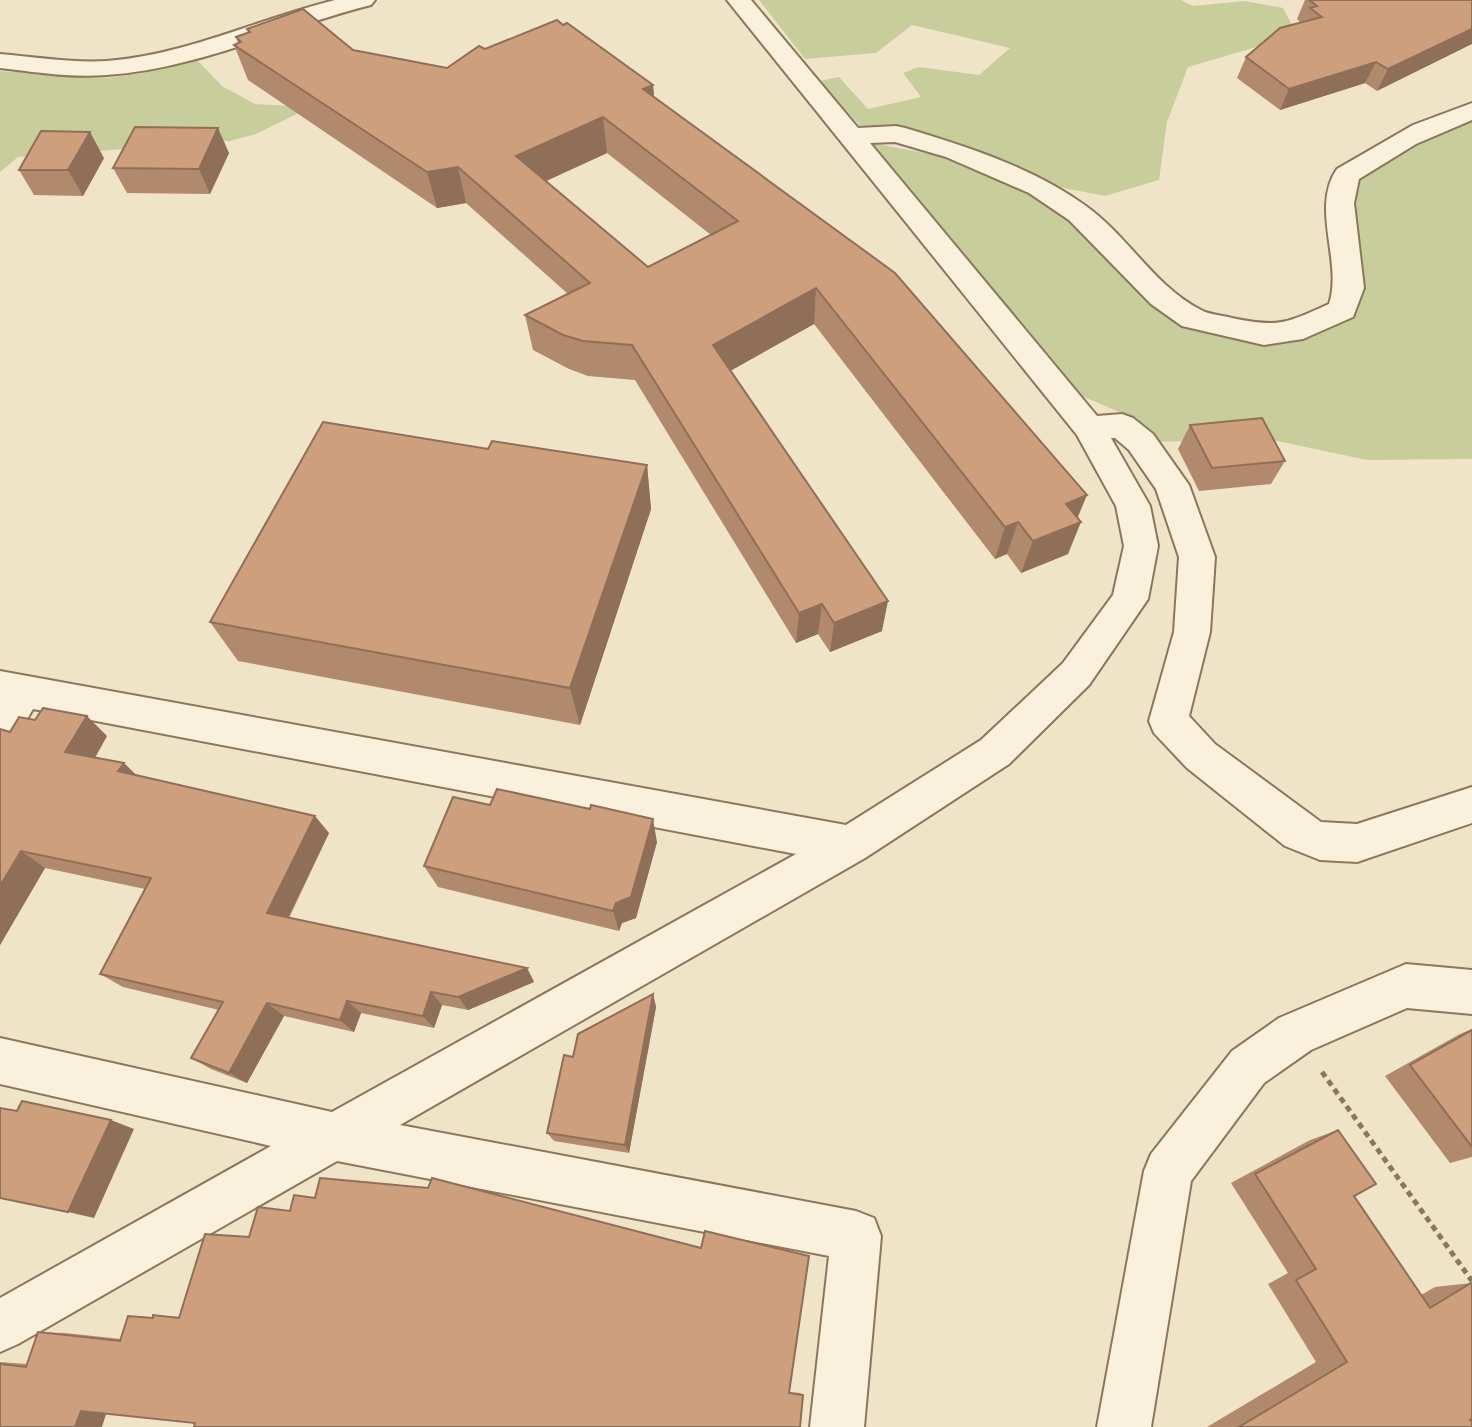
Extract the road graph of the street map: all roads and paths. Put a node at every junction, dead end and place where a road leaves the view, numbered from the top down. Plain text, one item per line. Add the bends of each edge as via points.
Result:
1 (363, 0) edge
2 (738, 0) edge
3 (327, 4) edge
4 (0, 61) edge
5 (1472, 111) edge
6 (852, 136) junction
7 (1089, 428) junction
8 (12, 689) edge
9 (0, 729) edge
10 (1472, 806) edge
11 (850, 845) junction
12 (1472, 992) edge
13 (1295, 1034) junction
14 (0, 1061) edge
15 (335, 1137) junction
16 (1472, 1281) edge
17 (0, 1326) edge
18 (837, 1427) edge
19 (1124, 1427) edge

1 - 3 street
2 - 6 street
3 - 4 street via 137,64 79,69
5 - 6 street via 1430,125 1346,176 1340,203 1349,288 1342,310 1292,332 1264,335 1193,319 1161,297 1079,215 1039,187 954,151 896,134
6 - 7 street
7 - 10 street via 1122,426 1141,442 1172,485 1197,557 1192,632 1168,721 1201,756 1300,833 1320,841 1357,843
7 - 11 street via 1133,506 1141,546 1130,599 1076,674 995,752
8 - 9 street
8 - 11 street
11 - 15 street
12 - 13 street via 1406,986
13 - 16 path
13 - 19 street via 1248,1067 1168,1171
14 - 15 street
15 - 17 street
15 - 18 street via 856,1236

